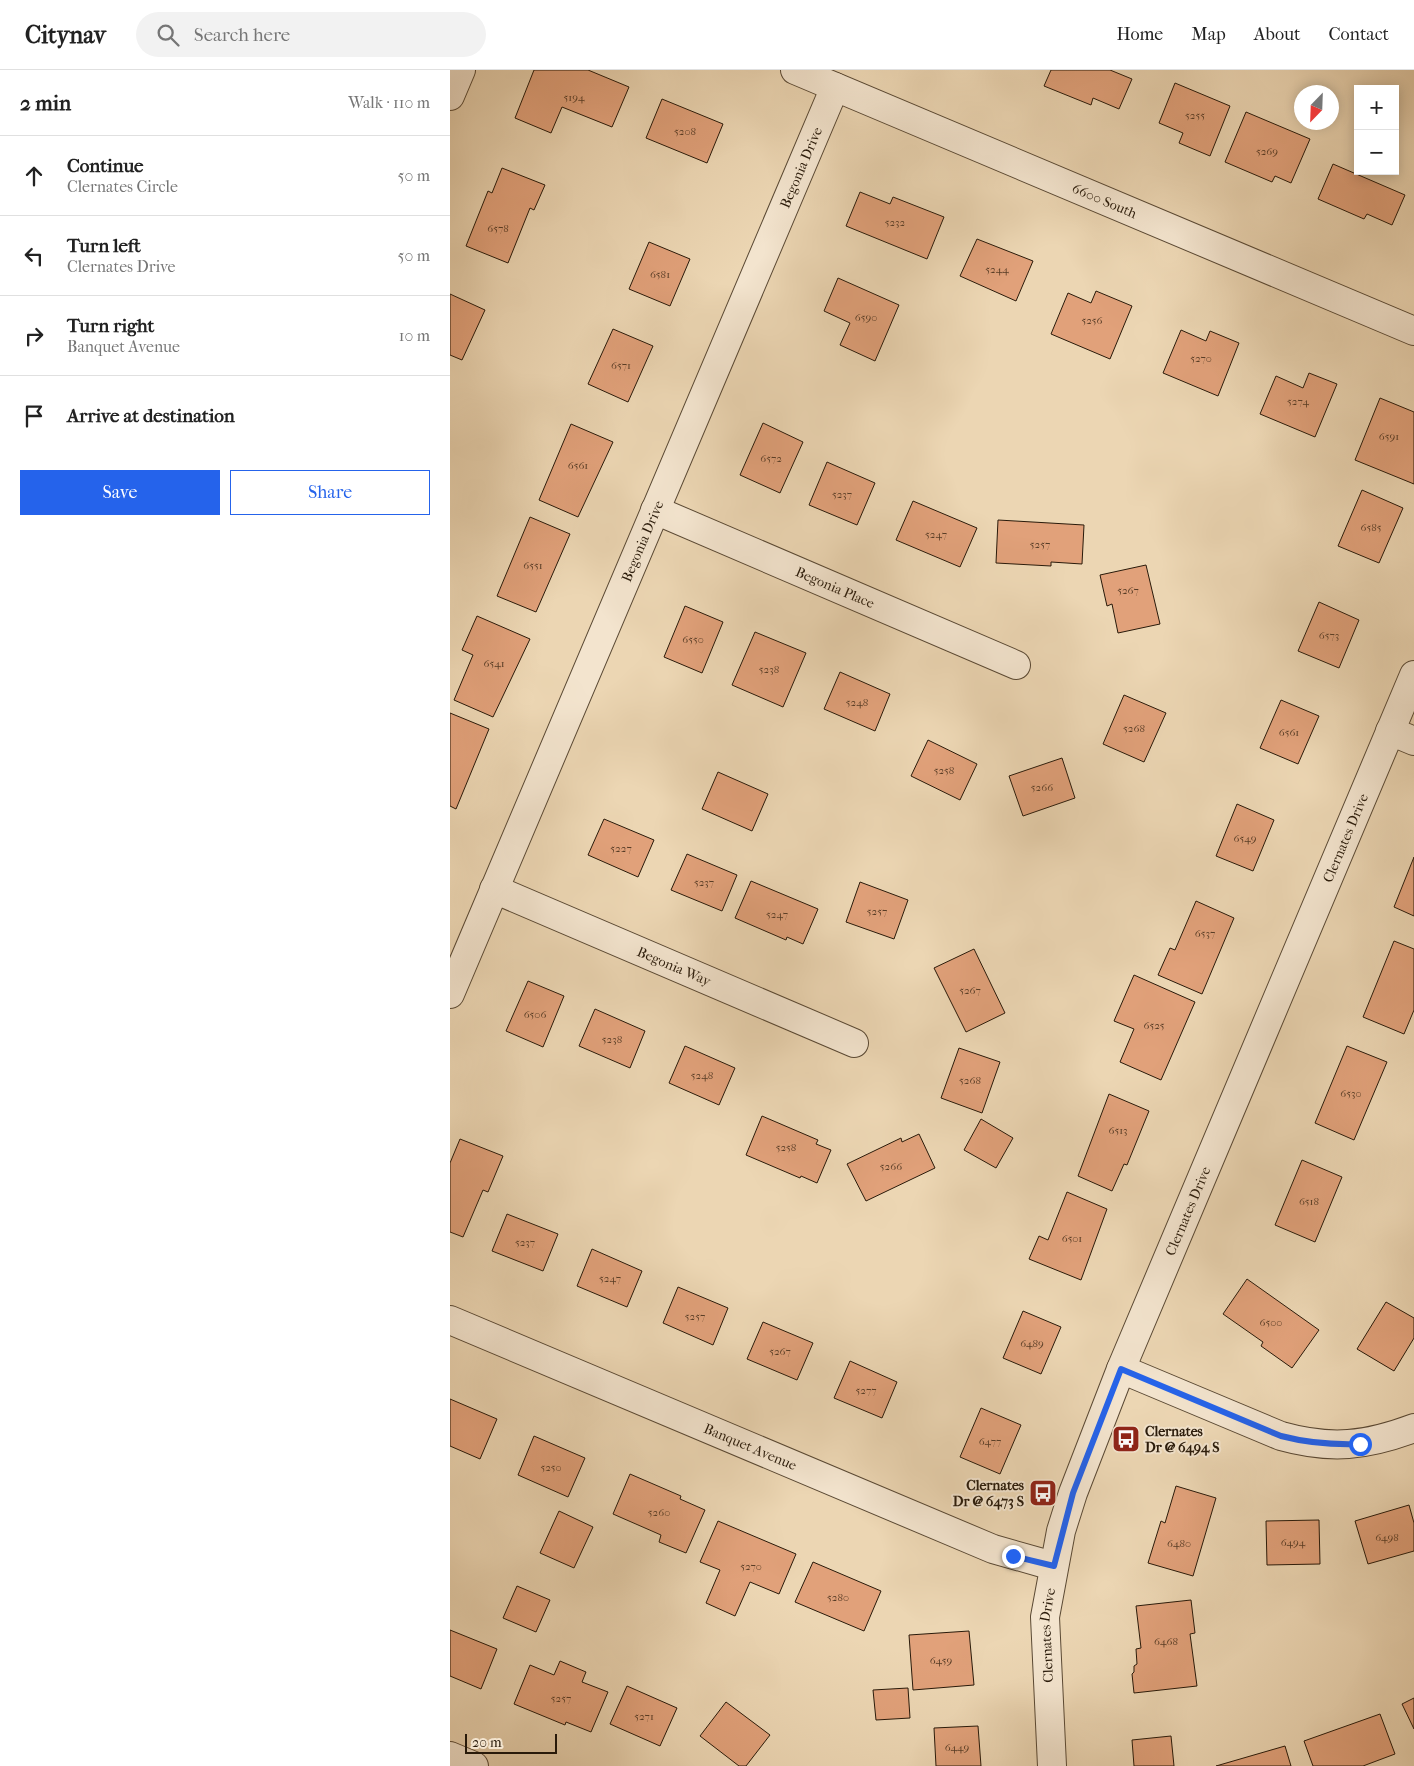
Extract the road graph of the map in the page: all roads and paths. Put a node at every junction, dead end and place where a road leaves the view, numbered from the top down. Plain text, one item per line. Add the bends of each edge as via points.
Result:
1 (461, 70) edge
2 (795, 70) edge
3 (835, 87) junction
4 (450, 96) edge
5 (1414, 331) edge
6 (655, 510) junction
7 (1016, 665) dead end
8 (1414, 675) edge
9 (1402, 736) edge
10 (494, 889) junction
11 (450, 994) edge
12 (854, 1043) dead end
13 (450, 1320) edge
14 (1121, 1369) junction
15 (1414, 1428) edge
16 (1054, 1566) junction
17 (450, 1756) edge
18 (474, 1766) edge
19 (1052, 1766) edge

1 - 4 street
2 - 3 street, 6600 South
3 - 5 street, 6600 South
3 - 6 street, Begonia Drive
6 - 7 street, Begonia Place
6 - 10 street, Begonia Drive
8 - 9 street, Clernates Drive
9 - 14 street, Clernates Drive
10 - 11 street, Begonia Drive
10 - 12 street, Begonia Way
13 - 16 street, Banquet Avenue via 993,1549
14 - 15 street via 1281,1436 1307,1443 1360,1444
14 - 16 street, Clernates Drive via 1073,1493
16 - 19 street, Clernates Drive via 1045,1617
17 - 18 street

